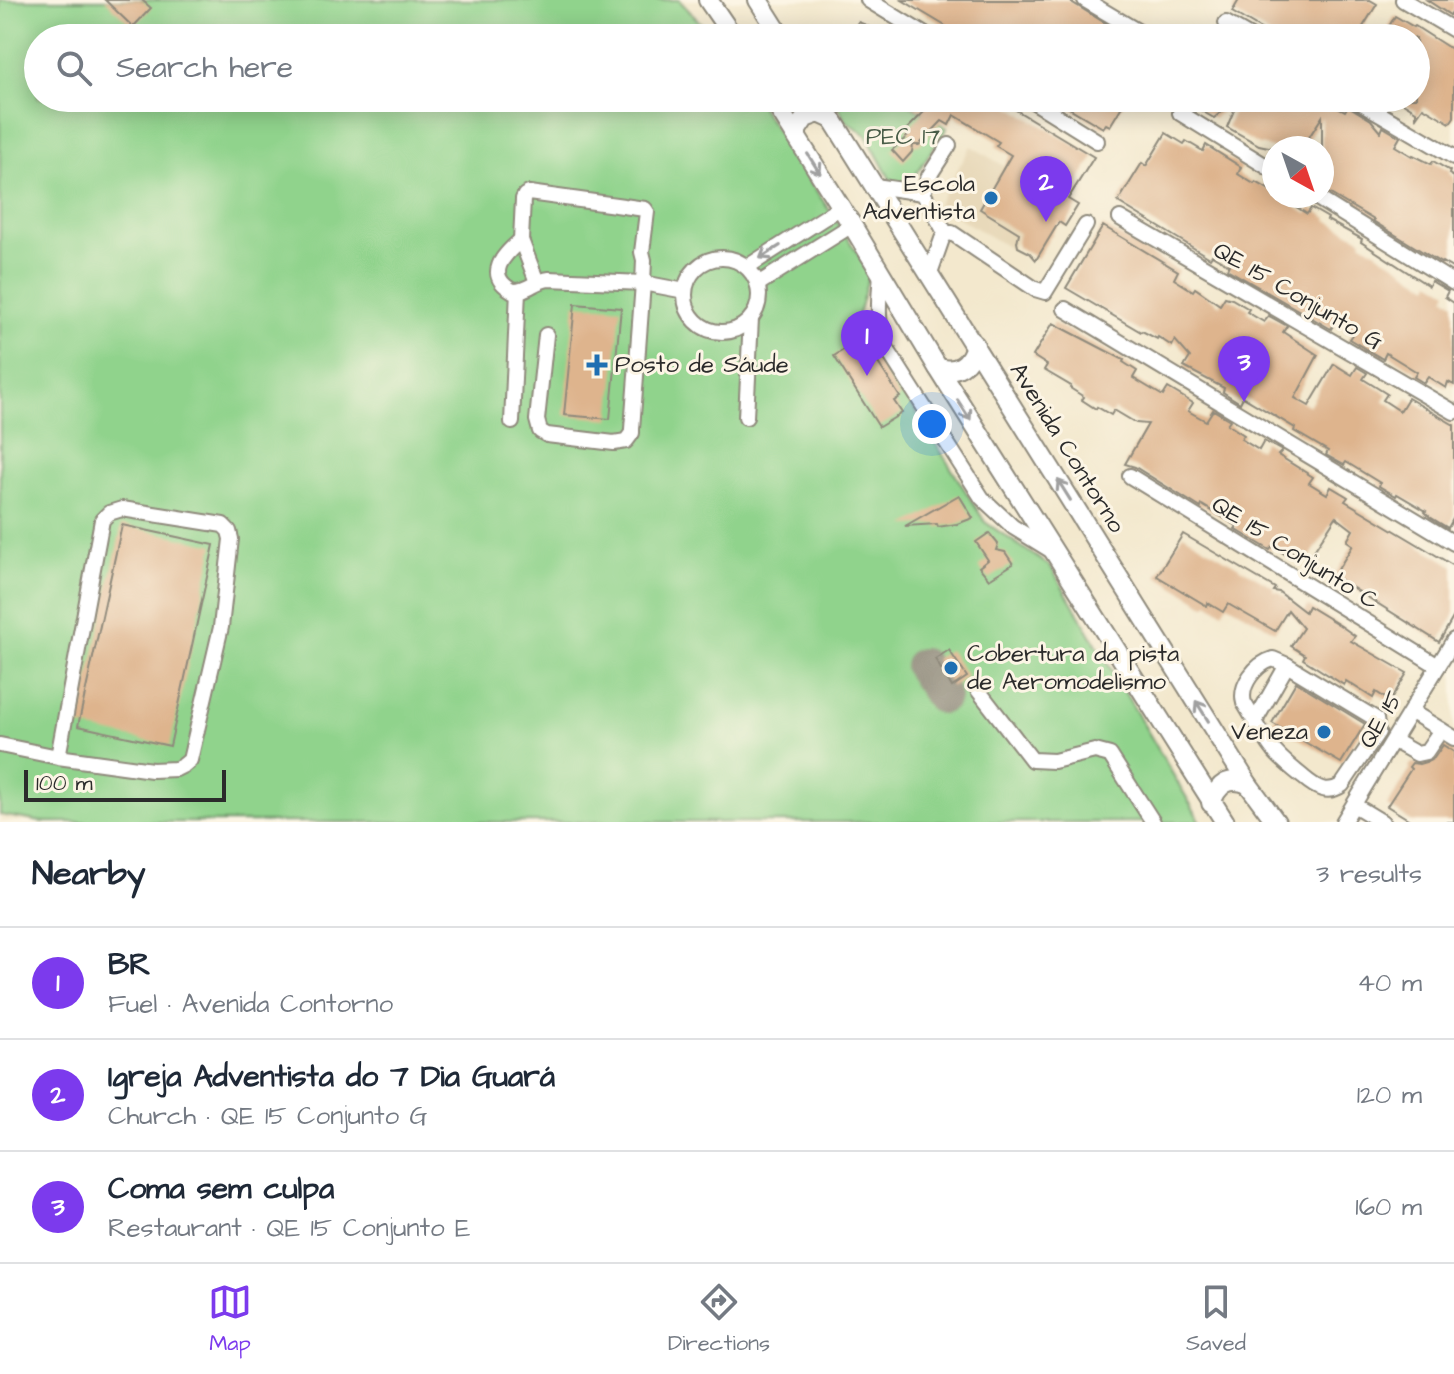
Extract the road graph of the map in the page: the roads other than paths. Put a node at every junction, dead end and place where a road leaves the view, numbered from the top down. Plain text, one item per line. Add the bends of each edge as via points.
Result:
1 (708, 0) edge
2 (758, 0) edge
3 (868, 0) edge
4 (1085, 0) edge
5 (1403, 0) edge
6 (724, 24) edge
7 (773, 24) edge
8 (907, 24) edge
9 (1125, 24) edge
10 (1454, 30) edge
11 (781, 112) edge
12 (828, 112) edge
13 (1050, 112) edge
14 (1377, 112) edge
15 (1180, 113) dead end
16 (832, 119) junction
17 (797, 137) junction
18 (1097, 141) dead end
19 (949, 145) dead end
20 (1454, 157) edge
21 (1262, 164) edge
22 (875, 186) junction
23 (923, 193) junction
24 (841, 207) junction
25 (1333, 208) edge
26 (1120, 218) dead end
27 (852, 225) junction
28 (1086, 225) dead end
29 (946, 234) junction
30 (521, 240) junction
31 (747, 267) junction
32 (881, 273) junction
33 (930, 273) junction
34 (537, 282) junction
35 (643, 283) junction
36 (1454, 283) edge
37 (758, 284) junction
38 (518, 291) junction
39 (685, 291) junction
40 (1065, 309) dead end
41 (751, 318) junction
42 (546, 335) dead end
43 (975, 345) junction
44 (938, 368) junction
45 (1454, 412) edge
46 (746, 417) dead end
47 (512, 422) dead end
48 (1130, 476) dead end
49 (1454, 543) edge
50 (1056, 553) junction
51 (1454, 640) edge
52 (1287, 665) junction
53 (1438, 666) junction
54 (978, 690) dead end
55 (1412, 712) junction
56 (1255, 721) junction
57 (1448, 734) edge
58 (1394, 741) junction
59 (0, 745) edge
60 (1368, 745) junction
61 (1386, 754) junction
62 (58, 757) junction
63 (1248, 784) junction
64 (1211, 803) junction
65 (1354, 805) junction
66 (1153, 822) edge
67 (1225, 822) edge
68 (1276, 822) edge
69 (1343, 822) edge
70 (1382, 822) edge

1 - 6 main road
2 - 7 main road
3 - 8 street
4 - 9 street
5 - 10 street
11 - 17 main road
12 - 16 main road, Avenida Contorno
13 - 18 street
14 - 20 street
15 - 21 street
16 - 17 main road via 819,113 805,118
16 - 22 main road, Avenida Contorno
17 -> 24 main road
19 - 23 street
22 - 23 street
22 - 33 main road, Avenida Contorno
23 - 29 street
24 - 27 main road
24 -> 31 street
25 - 36 street
26 - 45 street, QE 15 Conjunto G
27 - 32 main road
27 - 37 street
28 - 29 street via 1045,292
29 - 33 street
30 - 34 street
30 - 35 street via 523,199 529,193 645,209
30 - 38 street via 500,261 498,272 503,284
31 - 37 street
31 - 39 street via 727,258 704,262
32 - 44 main road
32 - 50 street via 878,321 885,346 982,498 1013,527
33 - 43 main road, Avenida Contorno
34 - 35 street
34 - 38 street
35 - 39 street
35 - 42 street via 632,433 626,441 540,431
37 - 41 street
38 - 47 street
39 - 41 street via 689,314 707,330 731,331
40 - 49 street
41 - 46 street
43 - 44 main road via 966,364 947,371
63 -> 43 main road, Avenida Contorno
44 -> 50 main road
48 - 53 street, QE 15 Conjunto C
50 - 64 main road
51 - 53 street, QE 15
52 - 56 street
52 - 56 street via 1273,659 1264,662 1243,689 1242,699
52 - 60 street via 1373,716 1378,732
53 - 55 street, QE 15
54 - 66 street via 1032,760 1054,761 1095,751 1110,755
55 - 57 street
55 - 58 street, QE 15
56 - 60 street via 1281,759 1324,790 1342,785
57 - 58 street via 1422,754
58 - 61 street, QE 15
59 - 62 street
60 - 61 street
61 - 65 street, QE 15
62 - 62 street via 167,770 190,760 221,627 231,539 223,525 122,509 102,520
63 - 64 main road via 1224,782
63 - 68 main road, Avenida Contorno
64 - 67 main road
65 - 69 street, QE 15
65 - 70 street

